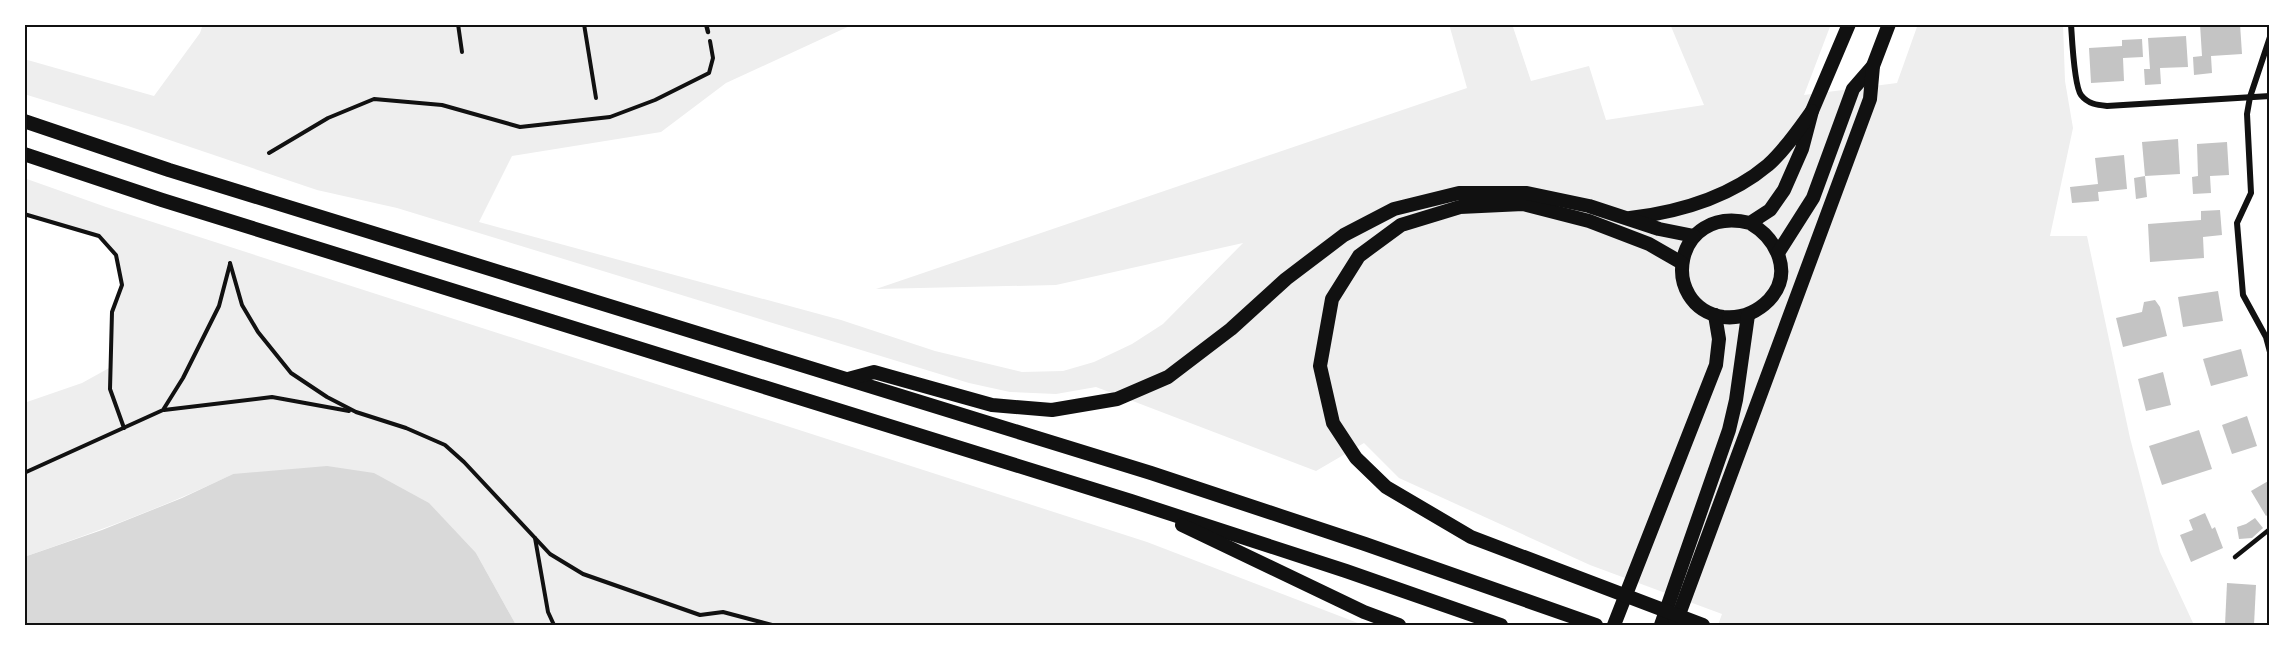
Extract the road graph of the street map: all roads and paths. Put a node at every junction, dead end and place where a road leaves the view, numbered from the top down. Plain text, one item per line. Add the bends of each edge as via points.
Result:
1 (458, 24) edge
2 (584, 24) edge
3 (706, 24) edge
4 (1849, 24) edge
5 (1889, 24) edge
6 (2072, 24) edge
7 (708, 32) joint
8 (2270, 37) edge
9 (462, 51) dead end
10 (1873, 66) junction
11 (2270, 96) edge
12 (2250, 97) junction
13 (596, 98) dead end
14 (1812, 111) junction
15 (24, 121) edge
16 (269, 153) dead end
17 (24, 154) edge
18 (24, 214) edge
19 (1623, 219) junction
20 (1750, 223) junction
21 (1694, 236) junction
22 (1778, 253) junction
23 (1682, 263) junction
24 (1716, 315) junction
25 (1748, 315) junction
26 (2270, 352) edge
27 (848, 379) junction
28 (163, 410) junction
29 (356, 412) junction
30 (124, 428) junction
31 (24, 473) edge
32 (1131, 501) junction
33 (2270, 529) edge
34 (535, 537) junction
35 (2235, 557) dead end
36 (554, 625) edge
37 (772, 625) edge
38 (1399, 625) edge
39 (1501, 625) edge
40 (1596, 625) edge
41 (1614, 625) edge
42 (1661, 625) edge
43 (1675, 625) edge
44 (1703, 625) edge

1 - 9 path
2 - 13 path
3 - 7 lane
4 - 14 main road
5 - 10 main road
6 - 12 street via 2077,82 2080,94 2091,104
7 - 16 path via 713,58 709,73 610,117 520,127 442,105 374,99 328,118
8 - 12 street
10 - 22 main road via 1853,89 1813,198
10 - 43 main road via 1870,99
11 - 12 street
12 - 26 street via 2247,114 2251,193 2237,223 2243,295
14 - 19 main road via 1768,165 1738,185 1694,205
14 - 20 main road via 1802,149 1784,190 1770,210
15 - 27 main road via 180,173
17 - 32 main road
18 - 30 path via 99,236 116,255 122,285 112,312 110,389
19 - 21 main road
19 - 27 main road via 1589,206 1527,193 1459,193 1394,209 1344,235 1168,376 1117,399 1052,410 992,405 874,372
20 - 21 main road via 1720,220
20 - 22 main road via 1772,240
21 - 23 main road
22 - 25 main road via 1778,283 1772,297
23 - 24 main road via 1682,276 1693,301
23 - 44 main road via 1649,244 1589,220 1523,204 1460,207 1401,225 1359,256 1332,299 1320,366 1333,423 1356,458 1386,487 1471,537
24 - 25 main road
24 - 41 main road via 1716,365
25 - 42 main road via 1729,430
27 - 40 main road via 1151,473
28 - 29 path via 272,397
28 - 29 path via 219,306 230,263 242,305 258,332 291,372 327,398
28 - 30 path
29 - 34 path via 445,445
30 - 31 path
32 - 38 main road
32 - 39 main road
33 - 35 lane
34 - 36 path
34 - 37 path via 550,554 583,574 700,615 723,612

